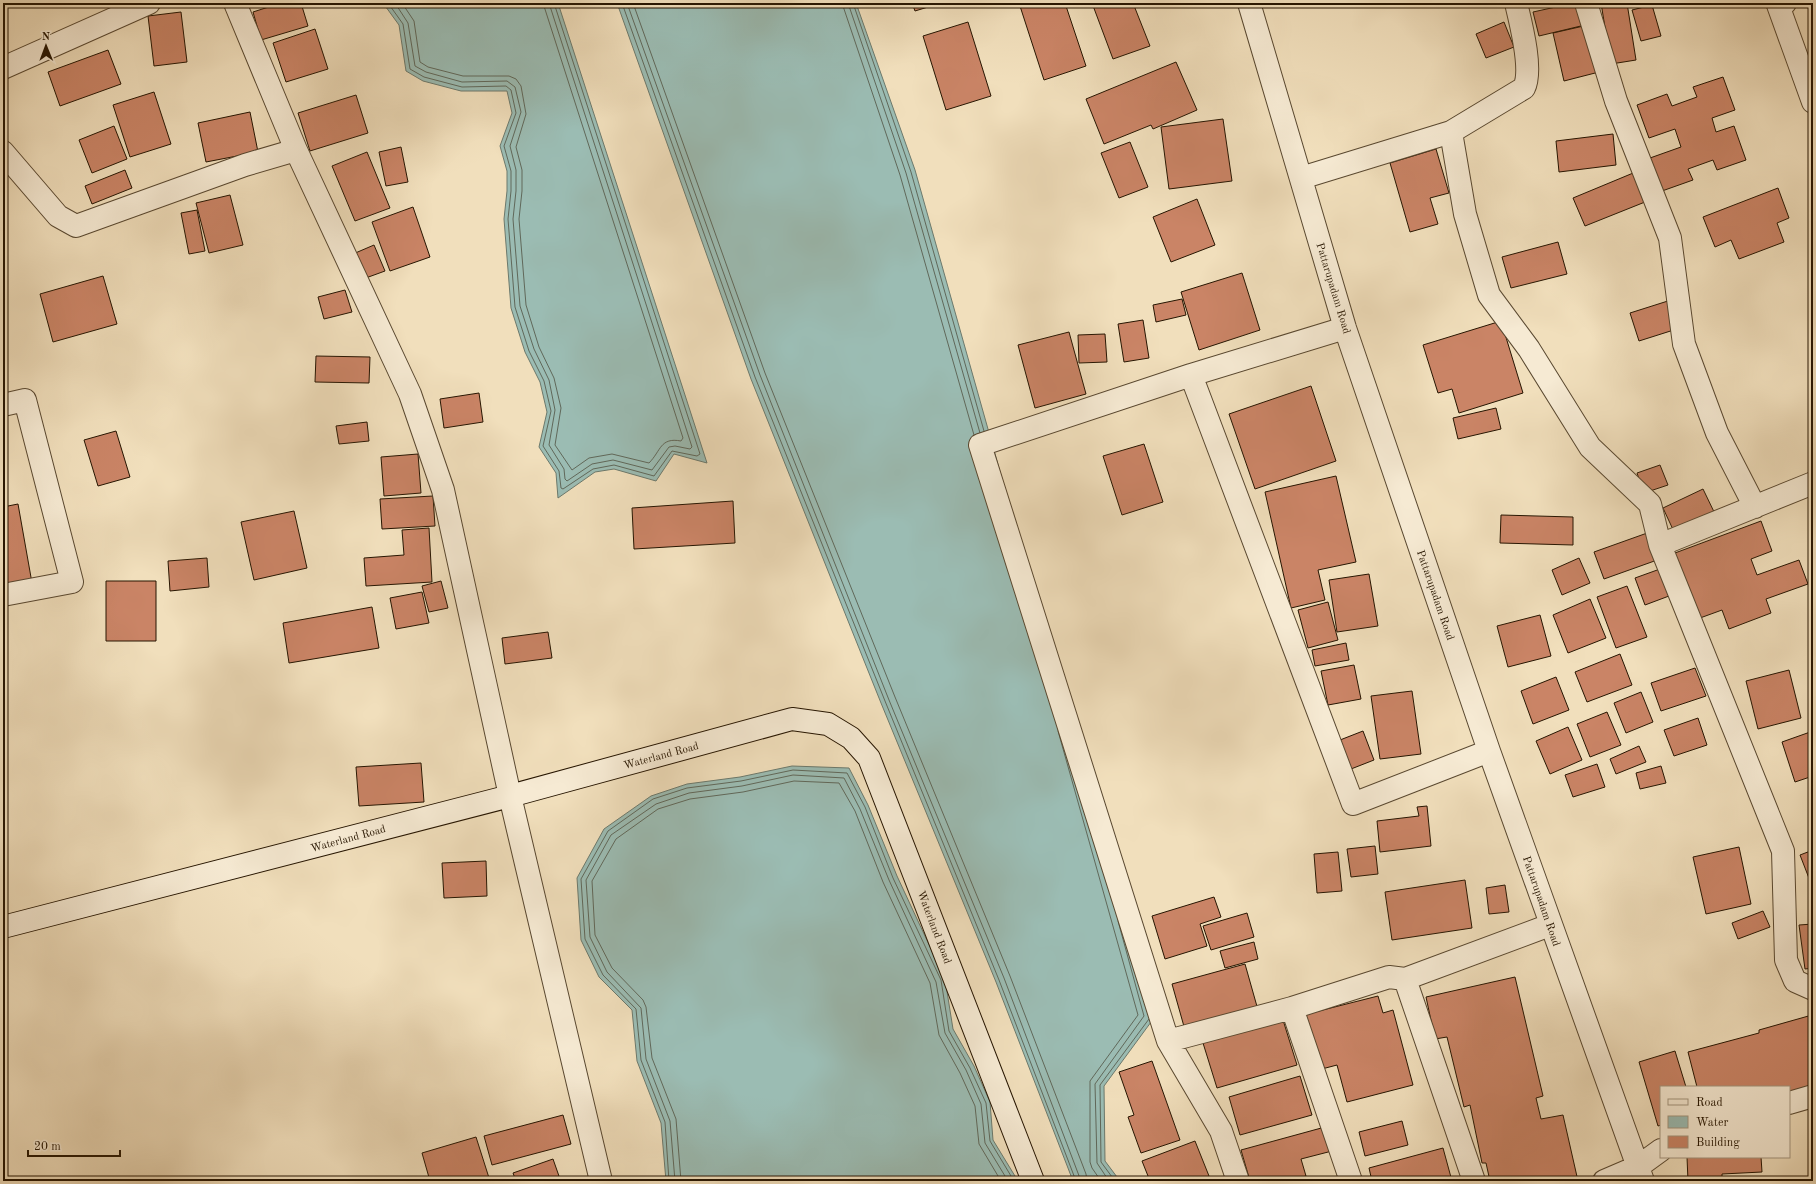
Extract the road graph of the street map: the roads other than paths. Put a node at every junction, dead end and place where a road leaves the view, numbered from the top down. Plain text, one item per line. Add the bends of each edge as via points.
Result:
1 (149, 3) edge
2 (235, 3) edge
3 (1249, 3) edge
4 (1516, 3) edge
5 (1586, 3) edge
6 (1785, 3) edge
7 (3, 68) edge
8 (1813, 102) edge
9 (1451, 132) junction
10 (296, 150) junction
11 (3, 152) edge
12 (1301, 178) junction
13 (1346, 328) junction
14 (1191, 375) junction
15 (3, 405) edge
16 (1813, 483) edge
17 (1755, 507) junction
18 (1660, 545) junction
19 (3, 595) edge
20 (1489, 751) junction
21 (510, 796) junction
22 (1550, 925) junction
23 (3, 927) edge
24 (1405, 979) junction
25 (1813, 989) edge
26 (1292, 1008) junction
27 (1168, 1041) junction
28 (1813, 1096) edge
29 (1790, 1103) edge
30 (1660, 1151) edge
31 (1641, 1174) edge
32 (601, 1181) edge
33 (1033, 1181) edge
34 (1238, 1181) edge
35 (1351, 1181) edge
36 (1474, 1181) edge
37 (1604, 1181) edge

1 - 7 street
2 - 10 street
3 - 12 street, Pattarupadam Road
4 - 9 street via 1524,35 1528,81 1524,88
5 - 17 street via 1616,101 1670,238 1684,344 1717,433
6 - 8 street via 1778,6
9 - 12 street
9 - 18 street via 1465,214 1489,295 1529,349 1590,447 1650,504
10 - 11 street via 245,165 76,226 58,216
10 - 21 street via 410,394 443,490
12 - 13 street, Pattarupadam Road
13 - 14 street
13 - 20 street, Pattarupadam Road
14 - 20 street via 1353,804
14 - 27 street via 980,445
15 - 19 street via 25,400 72,582
16 - 17 street
17 - 18 street
18 - 25 street via 1783,851 1786,960 1795,980
20 - 22 street, Pattarupadam Road
21 - 23 street, Waterland Road
21 - 32 street
21 - 33 street, Waterland Road via 792,719 828,724 851,738 870,758
22 - 24 street
22 - 31 street, Pattarupadam Road
24 - 26 street via 1389,977
24 - 36 street
26 - 27 street
26 - 35 street
27 - 34 street via 1221,1131
28 - 29 street
30 - 31 street
31 - 37 street

